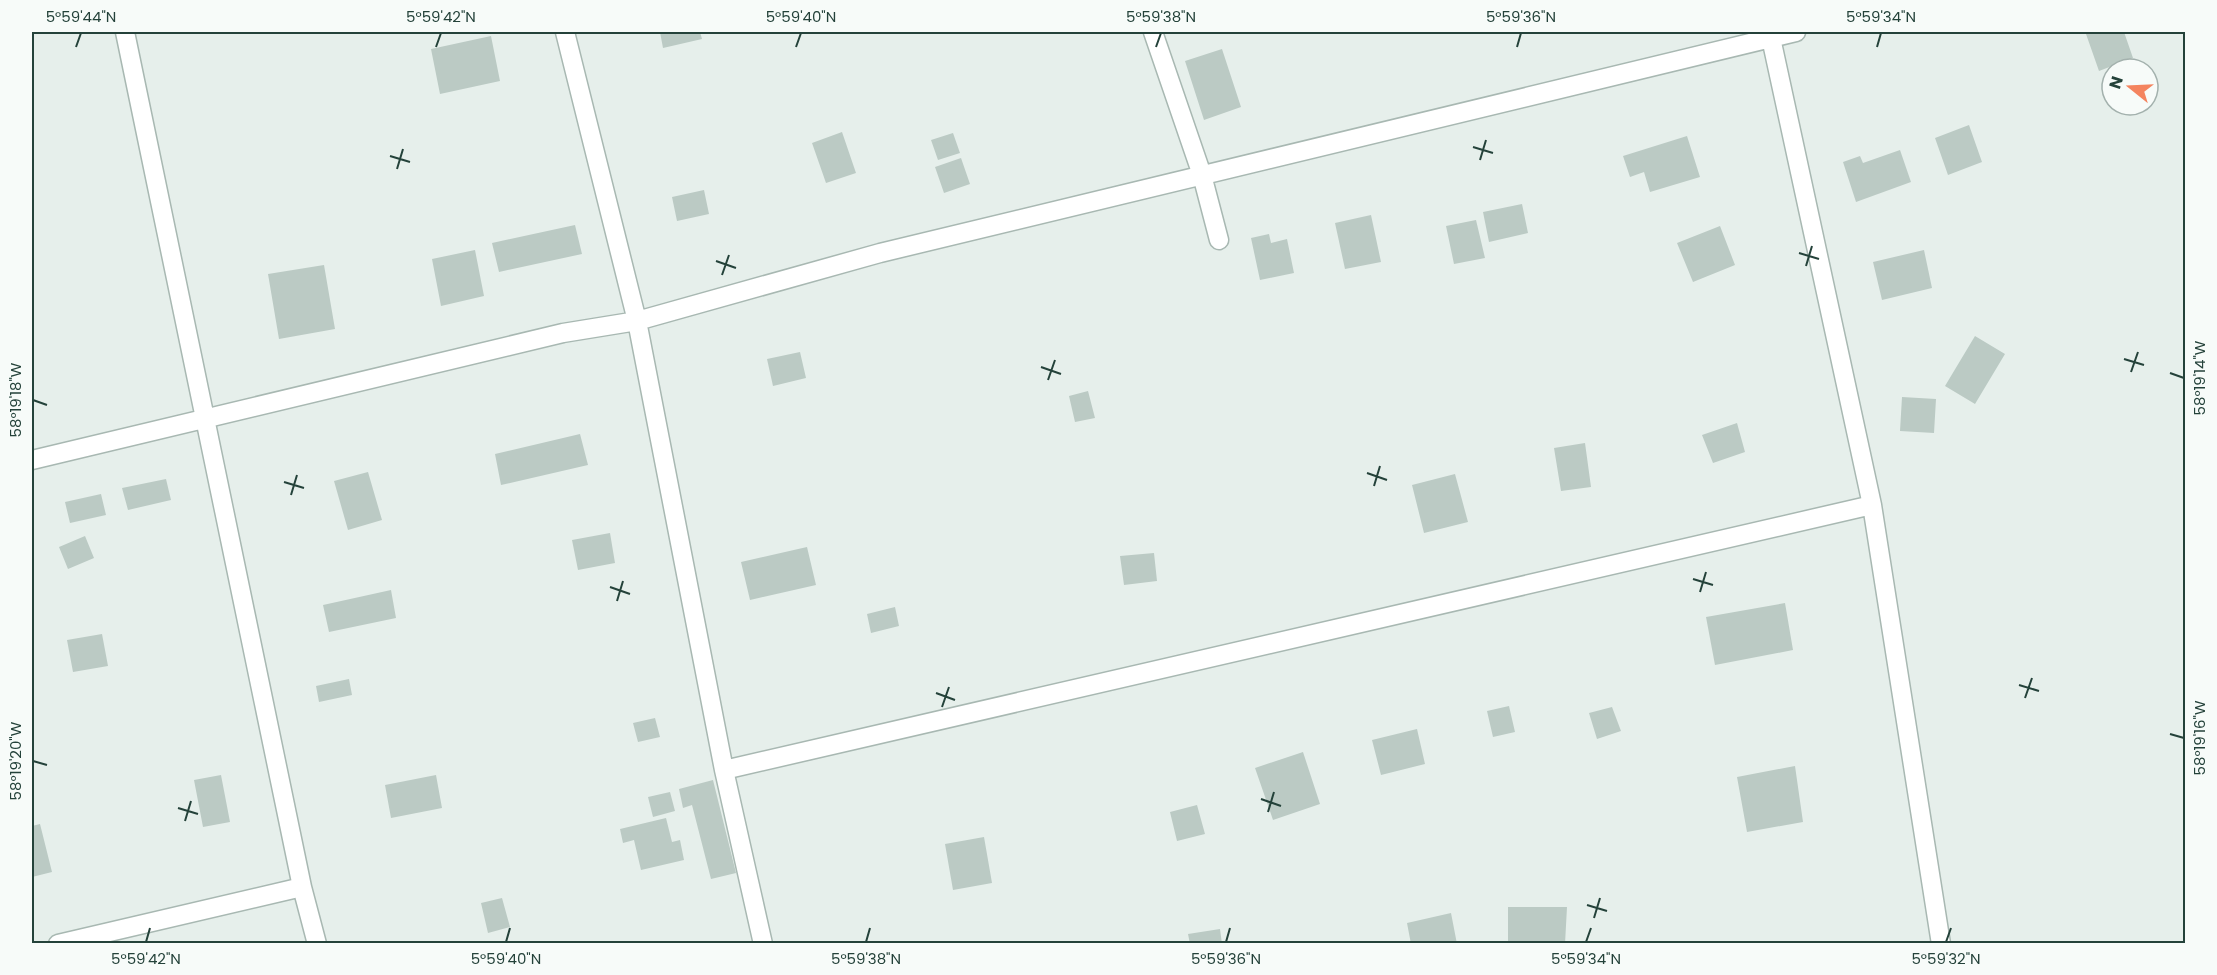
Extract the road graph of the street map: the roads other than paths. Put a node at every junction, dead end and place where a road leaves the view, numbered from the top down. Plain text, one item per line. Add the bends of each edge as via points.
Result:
1 (125, 32) edge
2 (565, 32) edge
3 (1153, 32) edge
4 (1796, 32) edge
5 (1771, 38) junction
6 (1202, 175) junction
7 (1220, 240) dead end
8 (637, 321) junction
9 (204, 418) junction
10 (32, 460) edge
11 (1872, 505) junction
12 (724, 770) junction
13 (302, 887) junction
14 (58, 944) edge
15 (316, 944) edge
16 (763, 944) edge
17 (1941, 944) edge

1 - 9 street
2 - 8 street
3 - 6 street
4 - 5 street
5 - 6 street
5 - 11 street
6 - 7 street
6 - 8 street via 880,252
8 - 9 street via 562,333
8 - 12 street
9 - 10 street
9 - 13 street
11 - 12 street
11 - 17 street
12 - 16 street
13 - 14 street
13 - 15 street

